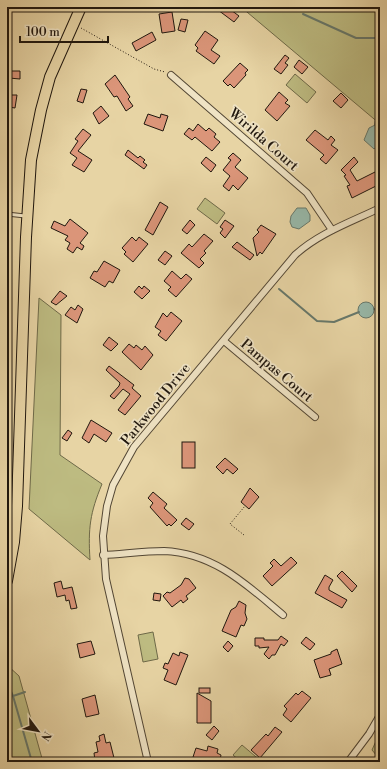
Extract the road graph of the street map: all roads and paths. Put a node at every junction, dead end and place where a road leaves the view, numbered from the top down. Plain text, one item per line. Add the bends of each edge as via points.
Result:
1 (81, 7) edge
2 (73, 23) junction
3 (171, 75) joint
4 (380, 208) edge
5 (7, 214) edge
6 (27, 216) junction
7 (332, 230) junction
8 (224, 341) junction
9 (315, 417) dead end
10 (245, 506) dead end
11 (244, 535) dead end
12 (103, 555) junction
13 (7, 581) edge
14 (283, 615) dead end
15 (380, 715) edge
16 (148, 762) edge
17 (348, 762) edge

1 - 2 highway
2 - 3 path
2 - 6 highway via 50,77 41,110 31,160
3 - 7 street, Wirilda Court via 307,193
4 - 7 street, Parkwood Drive
5 - 6 lane
6 - 13 highway via 17,506
7 - 8 street, Parkwood Drive via 304,247 296,255
8 - 9 street, Pampas Court
8 - 12 street, Parkwood Drive via 134,447 122,466 105,514
10 - 11 path via 230,524
12 - 14 street via 164,551 199,558 230,572
12 - 16 street, Parkwood Drive via 106,579
15 - 17 street

